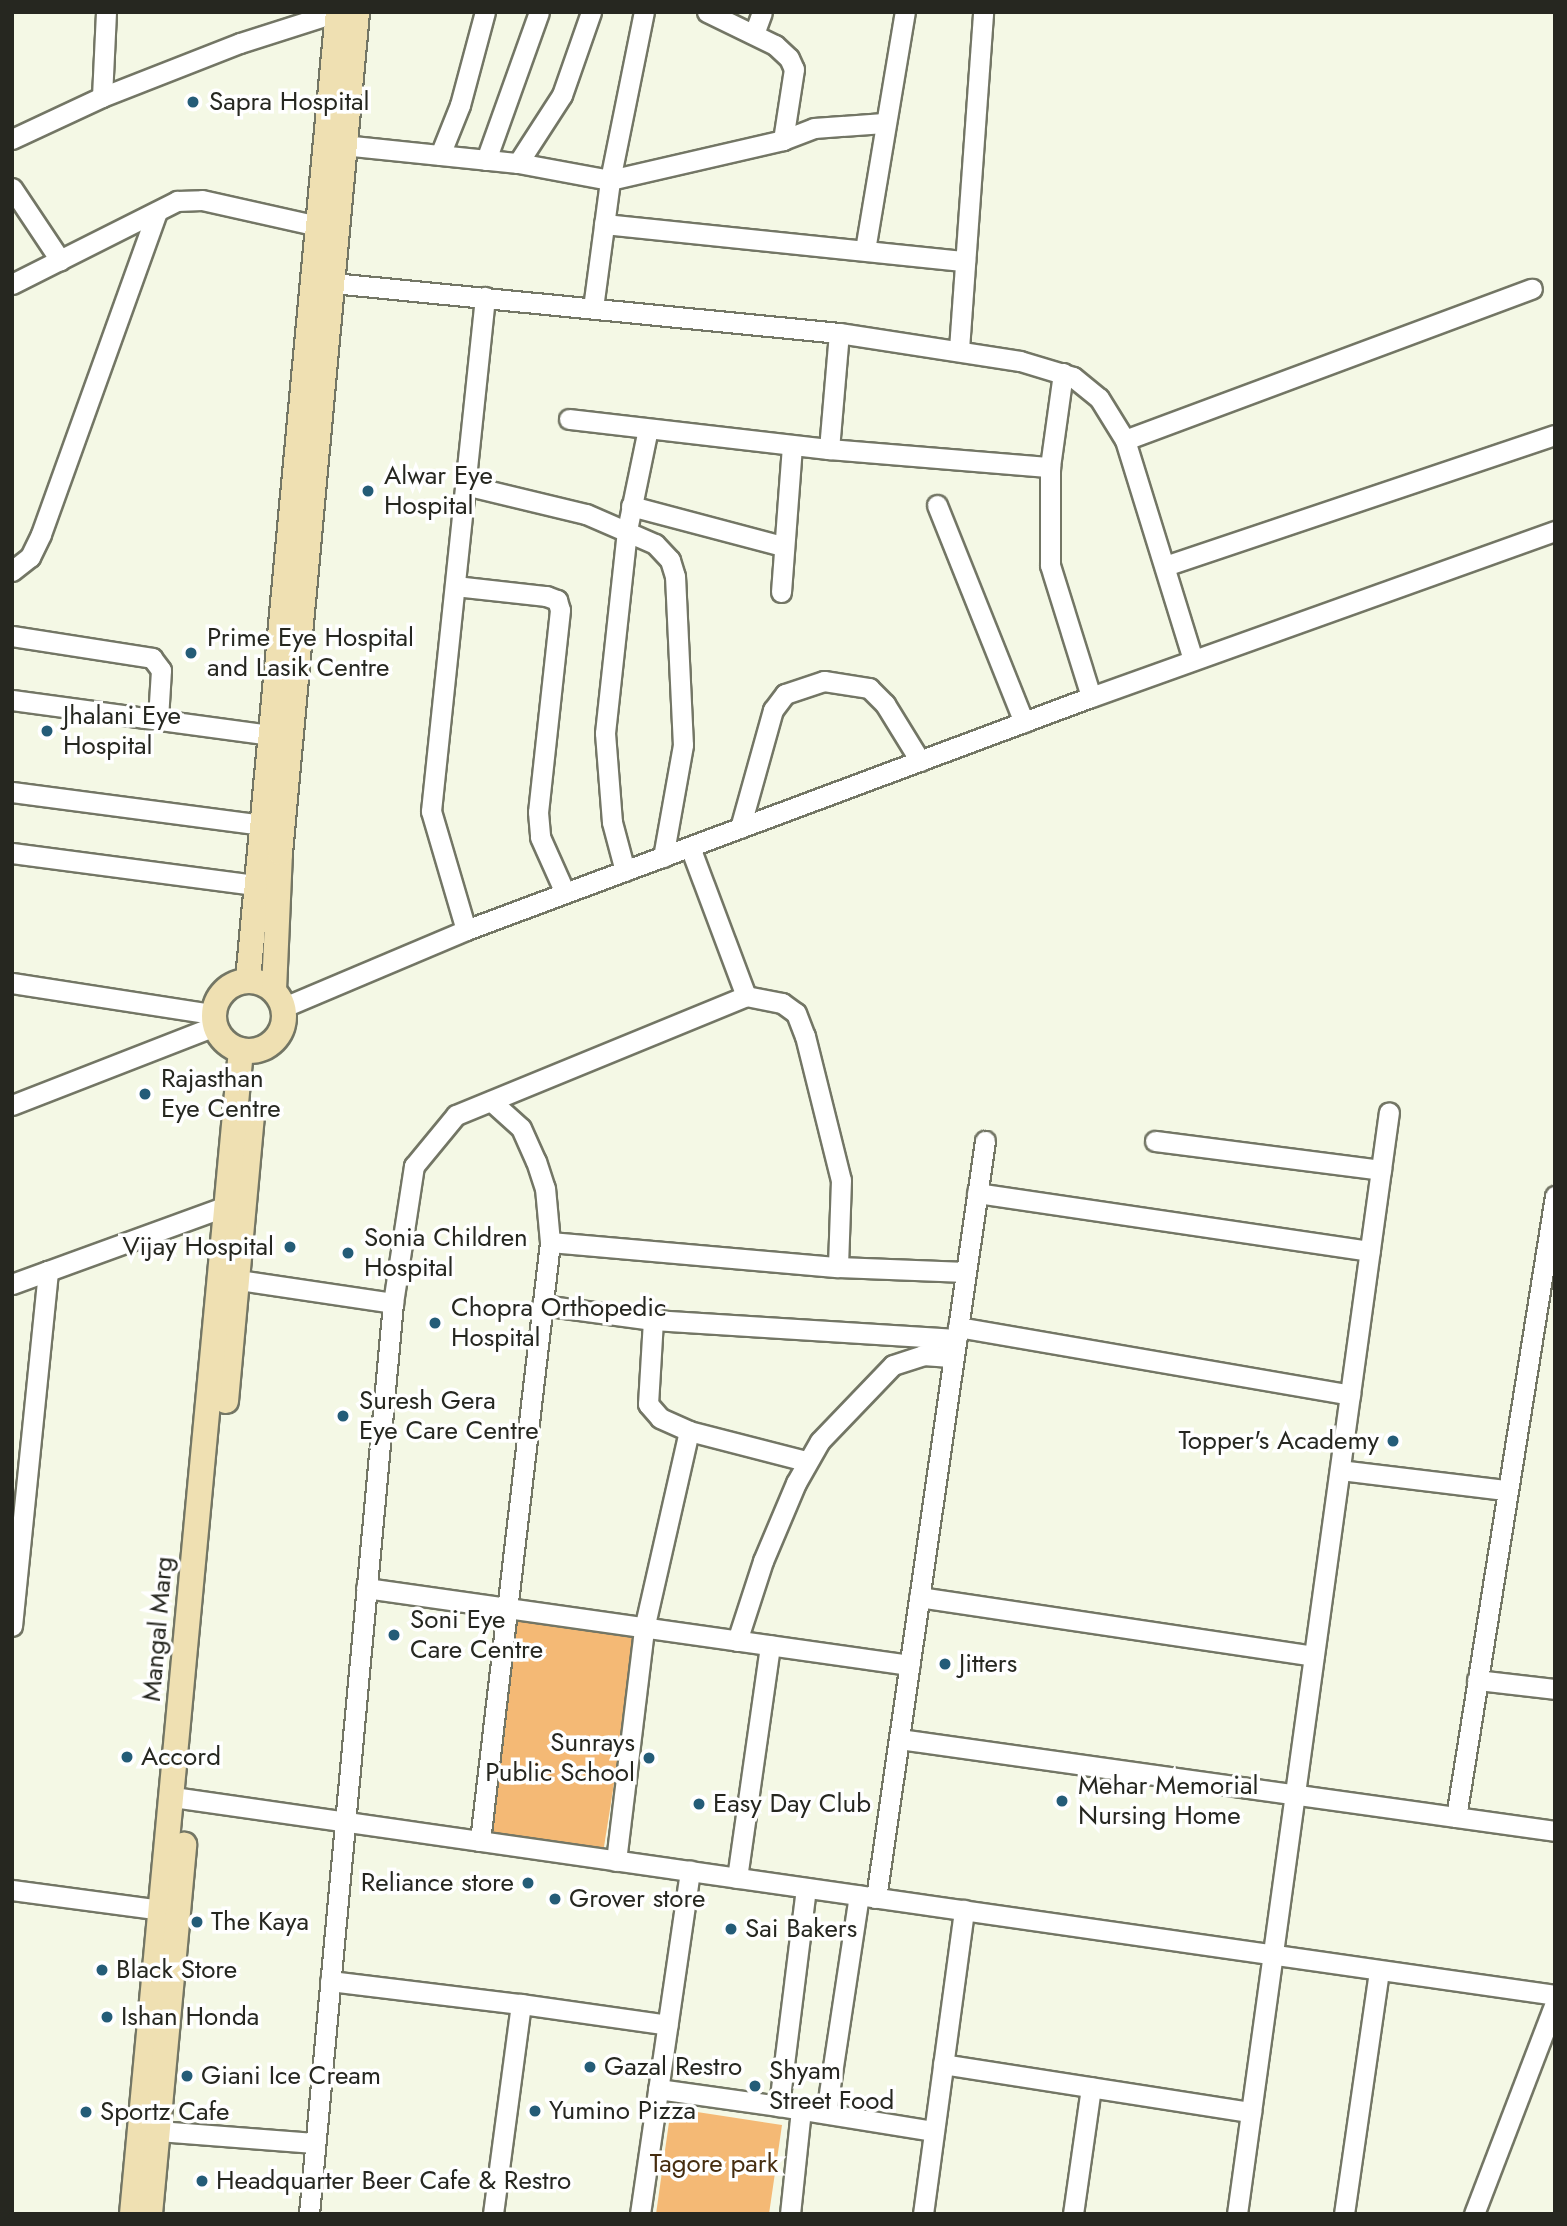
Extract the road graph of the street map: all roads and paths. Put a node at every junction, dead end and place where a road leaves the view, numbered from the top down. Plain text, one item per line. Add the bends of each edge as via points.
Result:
1 (106, 12) edge
2 (337, 12) edge
3 (357, 12) edge
4 (485, 12) edge
5 (540, 12) edge
6 (591, 12) edge
7 (644, 12) edge
8 (707, 12) edge
9 (762, 12) edge
10 (905, 12) edge
11 (984, 12) edge
12 (754, 34) junction
13 (102, 97) junction
14 (884, 123) junction
15 (12, 139) edge
16 (783, 140) junction
17 (343, 145) junction
18 (440, 155) junction
19 (486, 160) junction
20 (518, 163) junction
21 (610, 180) junction
22 (12, 188) edge
23 (157, 212) junction
24 (604, 224) junction
25 (318, 226) junction
26 (865, 250) junction
27 (60, 260) junction
28 (965, 261) junction
29 (333, 283) junction
30 (12, 284) edge
31 (1532, 289) dead end
32 (485, 297) junction
33 (593, 308) junction
34 (839, 333) junction
35 (959, 349) junction
36 (1063, 373) junction
37 (569, 419) dead end
38 (648, 429) junction
39 (1555, 435) edge
40 (1125, 440) junction
41 (792, 445) junction
42 (829, 449) junction
43 (1050, 467) junction
44 (465, 485) junction
45 (937, 505) dead end
46 (631, 506) junction
47 (627, 530) junction
48 (1555, 531) edge
49 (782, 546) junction
50 (1165, 566) junction
51 (12, 571) edge
52 (455, 586) junction
53 (781, 592) dead end
54 (12, 636) edge
55 (1193, 660) junction
56 (1091, 697) junction
57 (12, 700) edge
58 (158, 719) junction
59 (1024, 722) junction
60 (270, 735) junction
61 (919, 761) junction
62 (12, 792) edge
63 (261, 825) junction
64 (740, 828) junction
65 (690, 847) junction
66 (12, 853) edge
67 (663, 857) junction
68 (625, 871) junction
69 (255, 885) junction
70 (565, 893) junction
71 (466, 930) junction
72 (248, 980) junction
73 (12, 983) edge
74 (746, 996) junction
75 (279, 999) junction
76 (214, 1020) junction
77 (248, 1050) junction
78 (491, 1101) junction
79 (12, 1105) edge
80 (1389, 1112) dead end
81 (985, 1141) dead end
82 (1156, 1141) dead end
83 (1381, 1170) junction
84 (977, 1193) junction
85 (1555, 1196) edge
86 (227, 1206) junction
87 (550, 1242) junction
88 (1370, 1251) junction
89 (838, 1267) junction
90 (48, 1271) junction
91 (966, 1272) junction
92 (239, 1280) junction
93 (1546, 1282) edge
94 (12, 1284) edge
95 (393, 1303) junction
96 (542, 1305) junction
97 (653, 1320) junction
98 (956, 1341) junction
99 (1350, 1395) junction
100 (690, 1431) junction
101 (806, 1461) junction
102 (1340, 1470) junction
103 (1506, 1490) junction
104 (366, 1588) junction
105 (919, 1597) junction
106 (13, 1603) edge
107 (507, 1610) junction
108 (12, 1626) edge
109 (644, 1629) junction
110 (737, 1641) junction
111 (770, 1645) junction
112 (1314, 1656) junction
113 (910, 1665) junction
114 (1477, 1680) junction
115 (1555, 1689) edge
116 (899, 1740) junction
117 (1295, 1795) junction
118 (181, 1798) junction
119 (1456, 1817) junction
120 (345, 1821) junction
121 (1555, 1831) edge
122 (480, 1841) junction
123 (617, 1861) junction
124 (690, 1871) junction
125 (737, 1878) junction
126 (806, 1888) junction
127 (12, 1890) edge
128 (868, 1897) junction
129 (161, 1910) junction
130 (964, 1910) junction
131 (1273, 1955) junction
132 (1379, 1970) junction
133 (330, 1981) junction
134 (1555, 1995) edge
135 (1555, 2003) edge
136 (521, 2004) junction
137 (667, 2025) junction
138 (943, 2064) junction
139 (1091, 2087) junction
140 (658, 2089) junction
141 (779, 2106) junction
142 (801, 2109) junction
143 (1251, 2112) junction
144 (826, 2113) junction
145 (149, 2130) junction
146 (934, 2131) junction
147 (315, 2143) junction
148 (132, 2214) edge
149 (150, 2214) edge
150 (309, 2214) edge
151 (493, 2214) edge
152 (640, 2214) edge
153 (790, 2214) edge
154 (923, 2214) edge
155 (1073, 2214) edge
156 (1237, 2214) edge
157 (1344, 2214) edge
158 (1474, 2214) edge

1 - 13 street
2 - 13 street via 240,43
2 - 25 main road
3 - 17 main road
4 - 18 street via 457,114
5 - 19 street
6 - 20 street via 562,95
7 - 21 street
8 - 12 street
9 - 12 street
10 - 14 street
11 - 28 street
12 - 16 street via 775,45 794,69
13 - 15 street
14 - 16 street via 814,128
14 - 26 street
16 - 21 street
17 - 18 street
17 - 29 main road
18 - 19 street
19 - 20 street
20 - 21 street
21 - 24 street
22 - 27 street
23 - 25 street via 177,201 202,200
23 - 27 street
23 - 51 street via 41,534 30,557
24 - 26 street
24 - 33 street
25 - 60 main road
26 - 28 street
27 - 30 street
28 - 35 street
29 - 32 street
29 - 75 main road via 280,853
31 - 40 street
32 - 33 street
32 - 44 street
33 - 34 street
34 - 35 street
34 - 42 street
35 - 36 street
36 - 40 street via 1099,398
36 - 43 street
37 - 38 street
38 - 41 street
38 - 46 street
39 - 50 street
40 - 50 street
41 - 42 street
41 - 49 street
42 - 43 street
43 - 56 street via 1049,565
44 - 47 street via 567,508
44 - 52 street
45 - 59 street
46 - 47 street
46 - 49 street
47 - 67 street via 655,544 670,560 675,576 683,746
47 - 68 street via 605,733 612,822
48 - 55 street
49 - 53 street
50 - 55 street
52 - 70 street via 557,600 560,610 538,812 540,837
52 - 71 street via 431,811
54 - 58 street via 152,658 161,670
55 - 56 street
56 - 59 street
57 - 58 street
58 - 60 street
59 - 61 street
60 - 63 main road
61 - 64 street
61 - 64 street via 885,704 869,688 824,681 785,694 773,710
62 - 63 street
63 - 69 main road
64 - 65 street
65 - 67 street
65 - 74 street
66 - 69 street
67 - 68 street
68 - 70 street
69 - 72 main road
70 - 71 street
71 - 75 street
72 - 75 main road
72 - 76 main road via 224,990
73 - 76 street
74 - 78 street
74 - 89 street via 782,1003 796,1013 805,1036 841,1180
75 - 77 main road via 280,1032 272,1043
76 - 77 main road via 226,1043
76 - 79 street
77 - 86 main road, Mangal Marg
77 - 92 main road, Mangal Marg
78 - 87 street via 521,1128 529,1144 545,1188
78 - 95 street via 456,1115 414,1166
80 - 83 street
81 - 84 street
82 - 83 street
83 - 88 street
84 - 88 street
84 - 91 street
85 - 93 street
86 - 90 street
86 - 118 main road, Mangal Marg
87 - 89 street
87 - 96 street
88 - 99 street
89 - 91 street
90 - 94 street
90 - 106 street
91 - 98 street
92 - 95 street
92 - 118 main road, Mangal Marg
93 - 103 street
95 - 104 street
96 - 97 street
96 - 107 street
97 - 98 street
97 - 100 street via 648,1404 660,1418
98 - 99 street
98 - 101 street via 893,1365
98 - 105 street
99 - 102 street
100 - 101 street
100 - 109 street
101 - 110 street via 763,1561
102 - 103 street
102 - 112 street
103 - 114 street
104 - 107 street
104 - 120 street
105 - 112 street
105 - 113 street
106 - 108 street
107 - 109 street
107 - 122 street
109 - 110 street
109 - 123 street
110 - 111 street
111 - 113 street
111 - 125 street
112 - 117 street
113 - 116 street
114 - 115 street
114 - 119 street
116 - 117 street
116 - 128 street
117 - 119 street
117 - 131 street
118 - 120 street
118 - 129 main road, Mangal Marg
118 - 145 main road, Mangal Marg
119 - 121 street
120 - 122 street
120 - 133 street
122 - 123 street
123 - 124 street
124 - 125 street
124 - 137 street
125 - 126 street
126 - 128 street
126 - 141 street
127 - 129 street
128 - 130 street
128 - 144 street
129 - 145 main road, Mangal Marg
130 - 131 street
130 - 138 street
131 - 132 street
131 - 143 street
132 - 134 street
132 - 157 street
133 - 136 street
133 - 147 street
135 - 158 street
136 - 137 street
136 - 151 street
137 - 140 street
138 - 139 street
138 - 146 street
139 - 143 street
139 - 155 street
140 - 141 street
140 - 152 street
141 - 142 street
142 - 144 street
142 - 153 street
143 - 156 street
144 - 146 street
145 - 147 street
145 - 148 main road, Mangal Marg
145 - 149 main road, Mangal Marg
146 - 154 street
147 - 150 street

